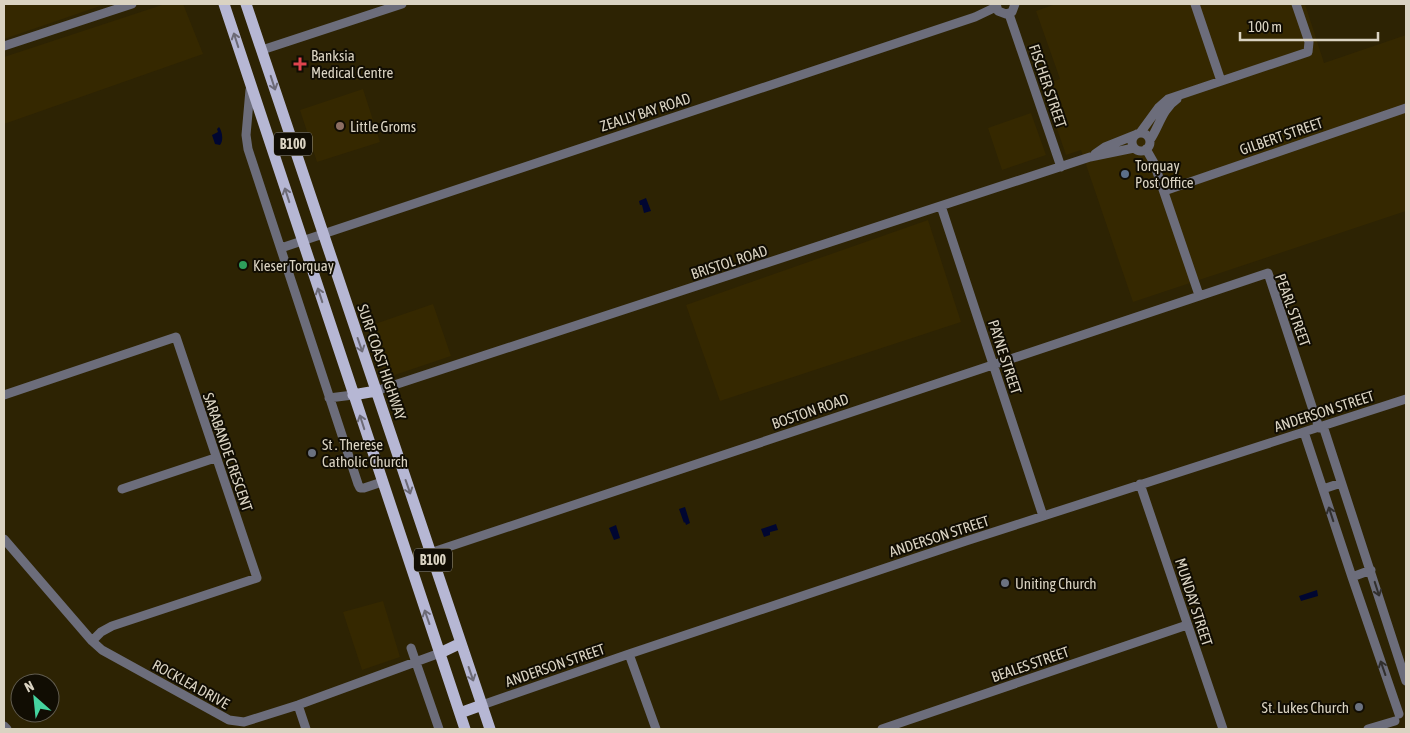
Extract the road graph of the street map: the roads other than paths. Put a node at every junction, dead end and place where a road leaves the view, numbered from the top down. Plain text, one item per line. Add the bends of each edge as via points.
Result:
1 (132, 4) edge
2 (224, 4) edge
3 (246, 4) edge
4 (402, 4) edge
5 (1015, 4) edge
6 (1195, 4) edge
7 (1296, 4) edge
8 (996, 6) edge
9 (1009, 14) junction
10 (4, 46) edge
11 (262, 50) junction
12 (1221, 81) junction
13 (250, 82) junction
14 (1190, 92) junction
15 (1406, 108) edge
16 (1138, 134) junction
17 (1150, 140) junction
18 (1134, 148) junction
19 (1146, 150) junction
20 (1090, 157) junction
21 (1061, 167) junction
22 (1164, 191) junction
23 (941, 206) junction
24 (323, 234) junction
25 (302, 241) junction
26 (281, 248) junction
27 (1199, 295) junction
28 (994, 364) junction
29 (376, 391) junction
30 (4, 395) edge
31 (353, 395) junction
32 (329, 398) junction
33 (1406, 399) edge
34 (1321, 427) junction
35 (1304, 432) junction
36 (215, 458) junction
37 (382, 482) junction
38 (1341, 483) junction
39 (1140, 484) junction
40 (1323, 488) junction
41 (122, 490) dead end
42 (1043, 516) junction
43 (4, 539) edge
44 (430, 553) junction
45 (1371, 570) junction
46 (1352, 576) junction
47 (1187, 625) junction
48 (92, 642) junction
49 (460, 643) junction
50 (411, 648) dead end
51 (440, 653) junction
52 (630, 654) junction
53 (416, 662) junction
54 (1406, 681) edge
55 (298, 705) junction
56 (482, 705) junction
57 (460, 714) junction
58 (1399, 719) edge
59 (4, 726) edge
60 (7, 729) edge
61 (306, 729) edge
62 (439, 729) edge
63 (465, 729) edge
64 (490, 729) edge
65 (656, 729) edge
66 (882, 729) edge
67 (1222, 729) edge
68 (1368, 729) edge

1 - 10 street
13 -> 2 main road, B100
3 - 11 main road, SURF COAST HIGHWAY / B100
4 - 11 street
5 - 9 street
6 - 12 street
7 - 12 street via 1309,42 1308,52
8 - 9 street via 1000,13
8 - 24 street, ZEALLY BAY ROAD via 966,20
9 - 21 street, FISCHER STREET
11 -> 24 main road, SURF COAST HIGHWAY / B100
12 - 14 street
25 -> 13 main road, B100
13 - 26 street via 246,116 248,149
14 - 16 street via 1165,101
14 - 17 street via 1166,109
15 - 22 street, GILBERT STREET
16 - 17 street via 1148,136
16 - 18 street via 1132,141
16 - 20 street, BRISTOL ROAD via 1105,147
17 - 19 street
18 - 19 street
18 - 20 street, BRISTOL ROAD
19 - 22 street
20 - 21 street, BRISTOL ROAD
21 - 23 street, BRISTOL ROAD
22 - 27 street
23 - 28 street, PAYNE STREET
23 - 29 street, BRISTOL ROAD
24 - 25 street, ZEALLY BAY ROAD
24 -> 29 main road, SURF COAST HIGHWAY / B100
25 - 26 street, ZEALLY BAY ROAD
31 -> 25 main road, B100
26 - 32 street
27 - 28 street, BOSTON ROAD
27 - 34 street, PEARL STREET via 1268,273
28 - 42 street, PAYNE STREET
28 - 44 street, BOSTON ROAD
29 - 31 main road
29 -> 44 main road, SURF COAST HIGHWAY / B100
30 - 36 street, SARABANDE CRESCENT via 176,337
31 - 32 street
37 -> 31 main road, B100
32 - 37 street via 360,488
33 - 34 street, ANDERSON STREET
34 - 35 street, ANDERSON STREET
34 - 38 street
35 - 39 street, ANDERSON STREET
35 - 40 street
36 - 41 street
36 - 48 street, SARABANDE CRESCENT via 257,578 112,626
51 -> 37 main road, B100
38 - 40 street
38 - 45 street
39 - 42 street, ANDERSON STREET
39 - 47 street, MUNDAY STREET
46 -> 40 street
42 - 52 street, ANDERSON STREET
43 - 48 street, ROCKLEA DRIVE
44 - 49 main road, SURF COAST HIGHWAY / B100
45 - 46 street
45 -> 54 street
58 -> 46 street
47 - 66 street, BEALES STREET
47 - 67 street, MUNDAY STREET
48 - 55 street, ROCKLEA DRIVE via 113,657 229,720 244,722
49 - 51 main road
49 -> 56 main road, SURF COAST HIGHWAY / B100
50 - 53 street
51 - 53 street, ROCKLEA DRIVE
51 - 57 main road, B100
52 - 56 street, ANDERSON STREET
52 - 65 street
53 - 55 street, ROCKLEA DRIVE
53 - 62 street
55 - 61 street
56 - 57 main road
56 - 64 main road, SURF COAST HIGHWAY / B100
57 - 63 main road, B100
58 - 68 street
59 - 60 street

